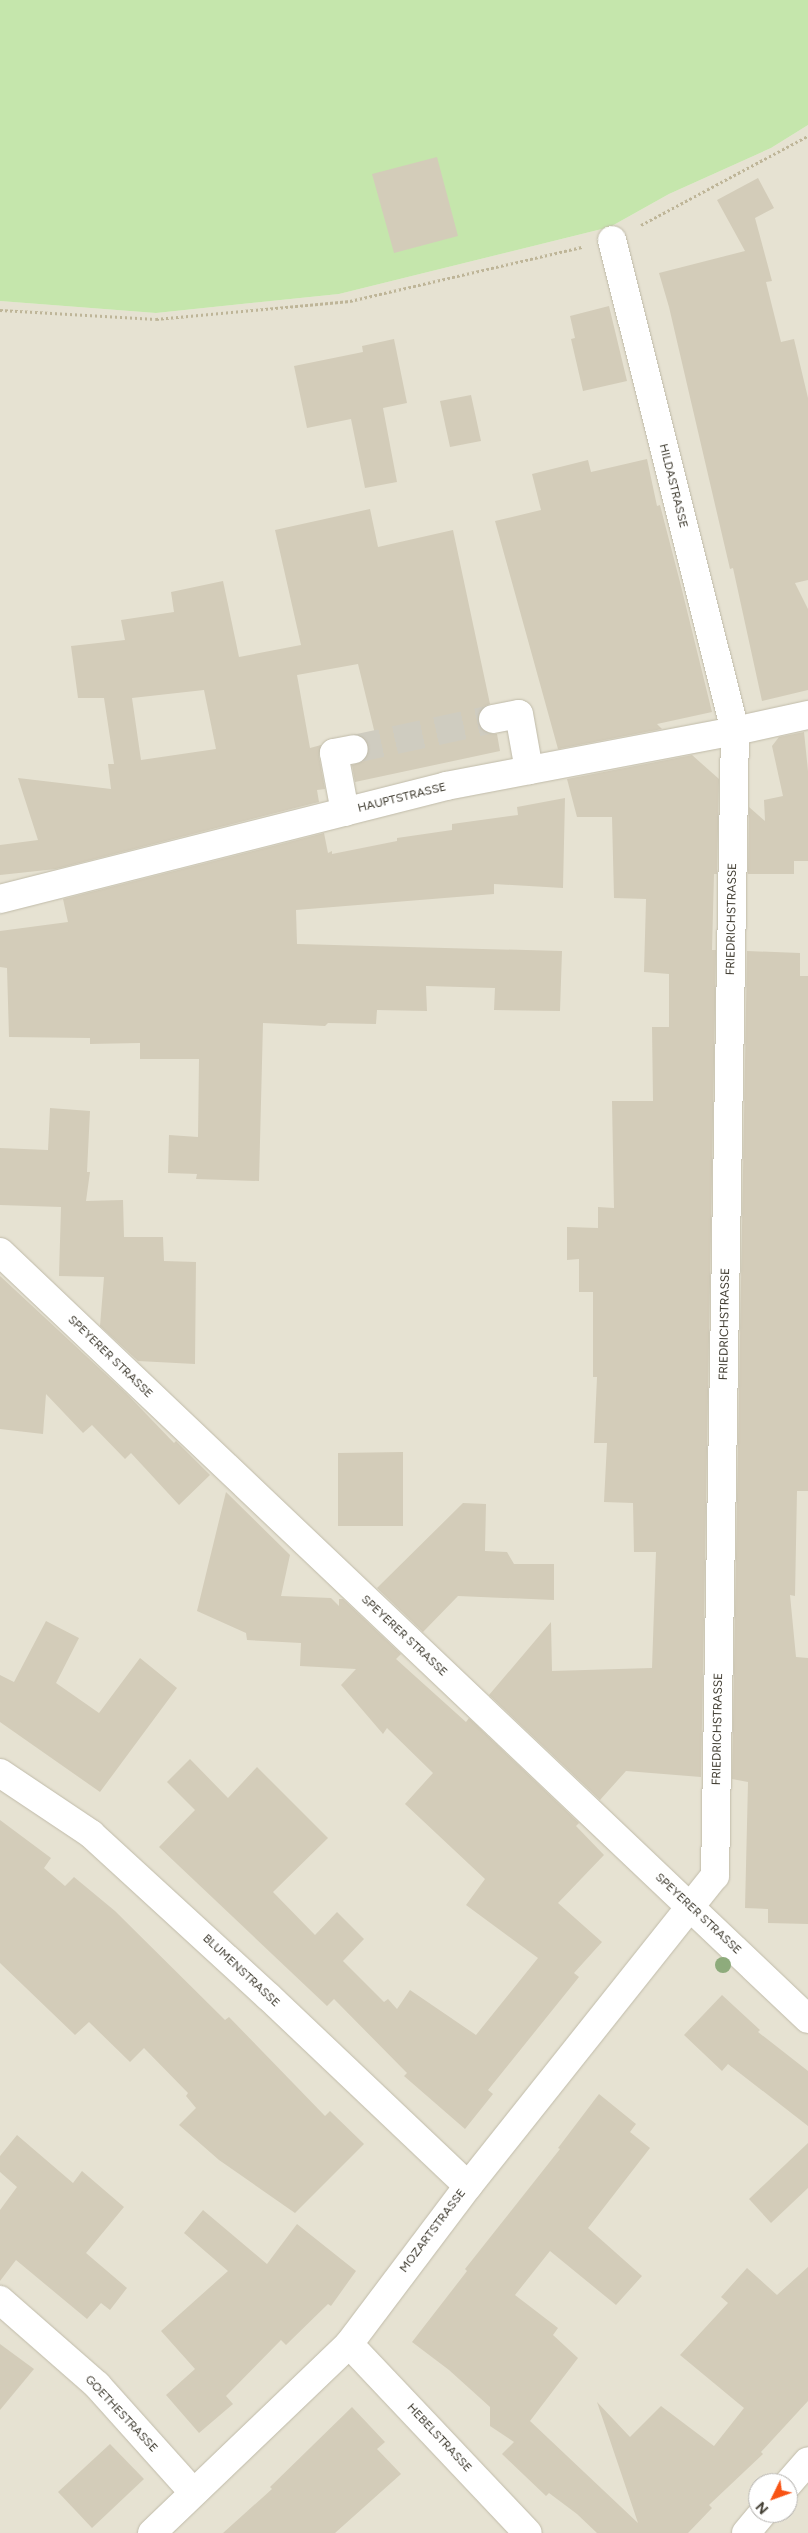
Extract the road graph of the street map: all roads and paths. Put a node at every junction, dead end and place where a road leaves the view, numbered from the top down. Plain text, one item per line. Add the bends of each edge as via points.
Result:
1 (808, 136) edge
2 (612, 240) junction
3 (0, 310) edge
4 (808, 715) edge
5 (493, 719) tunnel mouth
6 (735, 732) junction
7 (354, 749) tunnel mouth
8 (529, 770) junction
9 (346, 812) junction
10 (0, 899) edge
11 (0, 1252) edge
12 (0, 1773) edge
13 (690, 1906) junction
14 (808, 2019) edge
15 (468, 2186) junction
16 (0, 2300) edge
17 (349, 2344) junction
18 (808, 2461) edge
19 (798, 2473) edge
20 (193, 2492) junction
21 (754, 2523) edge
22 (152, 2533) edge
23 (528, 2533) edge
24 (746, 2533) edge

1 - 2 path
2 - 3 path via 350,301 156,319
2 - 6 street, HILDASTRASSE
4 - 6 street, HAUPTSTRASSE
5 - 8 street via 519,714
6 - 8 street, HAUPTSTRASSE
6 - 13 street, FRIEDRICHSTRASSE via 715,1876
7 - 9 street via 334,753
8 - 9 street, HAUPTSTRASSE via 446,786
9 - 10 street, HAUPTSTRASSE
11 - 13 street, SPEYERER STRASSE
12 - 15 street, BLUMENSTRASSE via 91,1834
13 - 14 street, SPEYERER STRASSE
13 - 15 street, MOZARTSTRASSE
15 - 17 street, MOZARTSTRASSE
16 - 20 street, GOETHESTRASSE via 98,2385
17 - 20 street, MOZARTSTRASSE
17 - 23 street, HEBELSTRASSE
18 - 19 street
20 - 22 street, MOZARTSTRASSE
21 - 24 street

